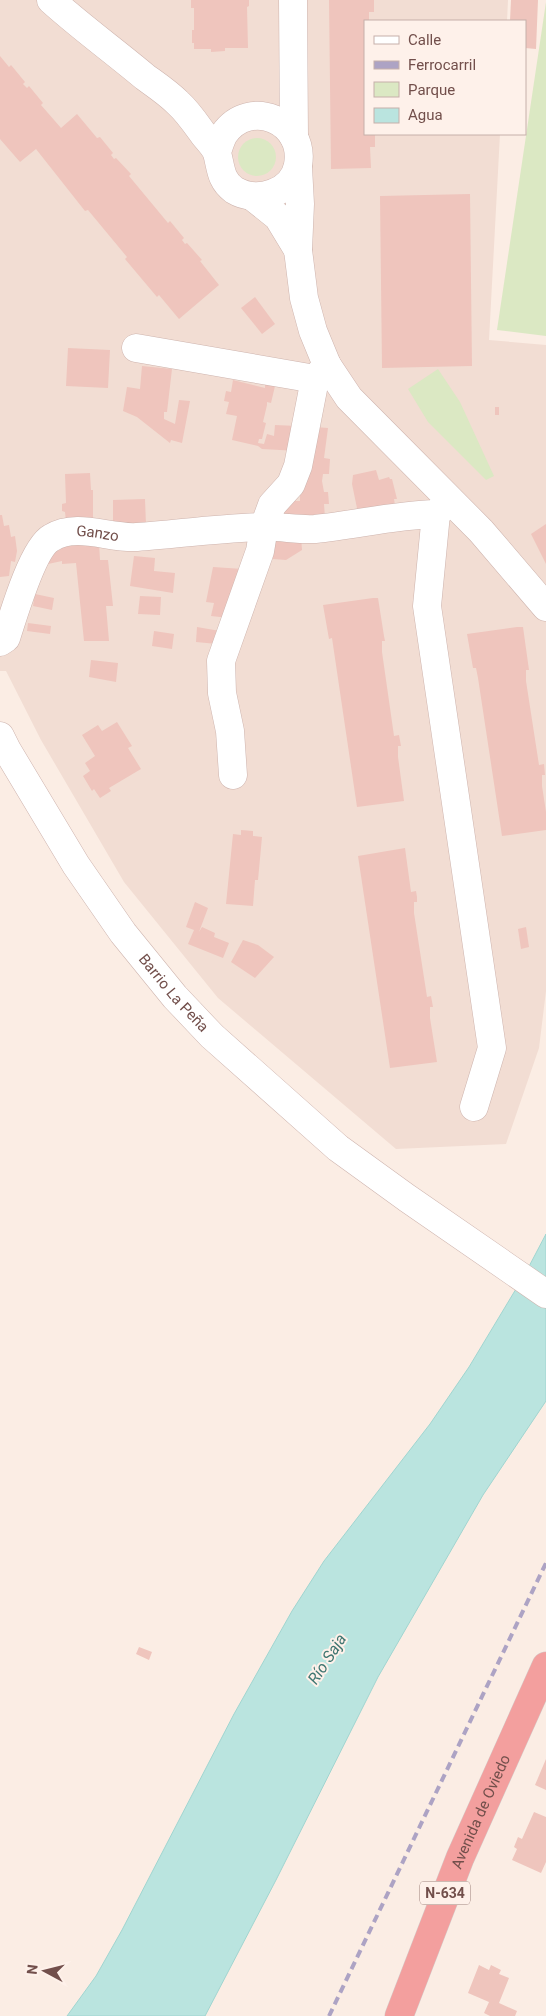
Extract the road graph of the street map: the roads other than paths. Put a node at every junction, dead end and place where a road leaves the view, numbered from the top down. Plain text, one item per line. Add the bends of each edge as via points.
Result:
1 (51, 0) edge
2 (294, 0) edge
3 (295, 72) junction
4 (179, 103) junction
5 (244, 119) junction
6 (294, 137) junction
7 (217, 152) junction
8 (298, 167) junction
9 (253, 197) junction
10 (298, 250) junction
11 (136, 348) dead end
12 (321, 372) junction
13 (443, 507) junction
14 (264, 527) junction
15 (546, 607) edge
16 (0, 642) edge
17 (0, 736) edge
18 (233, 775) dead end
19 (474, 1107) dead end
20 (546, 1294) edge
21 (546, 1666) edge
22 (539, 1690) edge
23 (399, 2016) edge

1 - 4 street
2 - 3 street
3 - 5 street via 278,99
3 - 6 street
4 - 5 street
4 - 7 street
5 - 6 street via 269,116 285,125
5 - 7 street via 223,135
6 - 8 street via 299,152
7 - 9 street via 220,172 234,189
8 - 9 street via 291,181 274,194
8 - 10 street
9 - 10 street via 278,218
10 - 12 street via 304,298
11 - 12 street
12 - 13 street via 348,398
12 - 14 street via 298,466 291,484 272,505
13 - 14 street, Ganzo via 418,514 314,529
13 - 15 street via 492,543
13 - 19 street via 427,606 492,1048
14 - 16 street, Ganzo via 124,538 68,532 49,538 30,571 6,638
14 - 18 street via 260,551 221,661
17 - 20 street, Barrio La Peña via 76,865 122,933 212,1036 338,1148
21 - 22 highway, Avenida de Oviedo / N-634
22 - 23 highway, Avenida de Oviedo / N-634 via 460,1858

